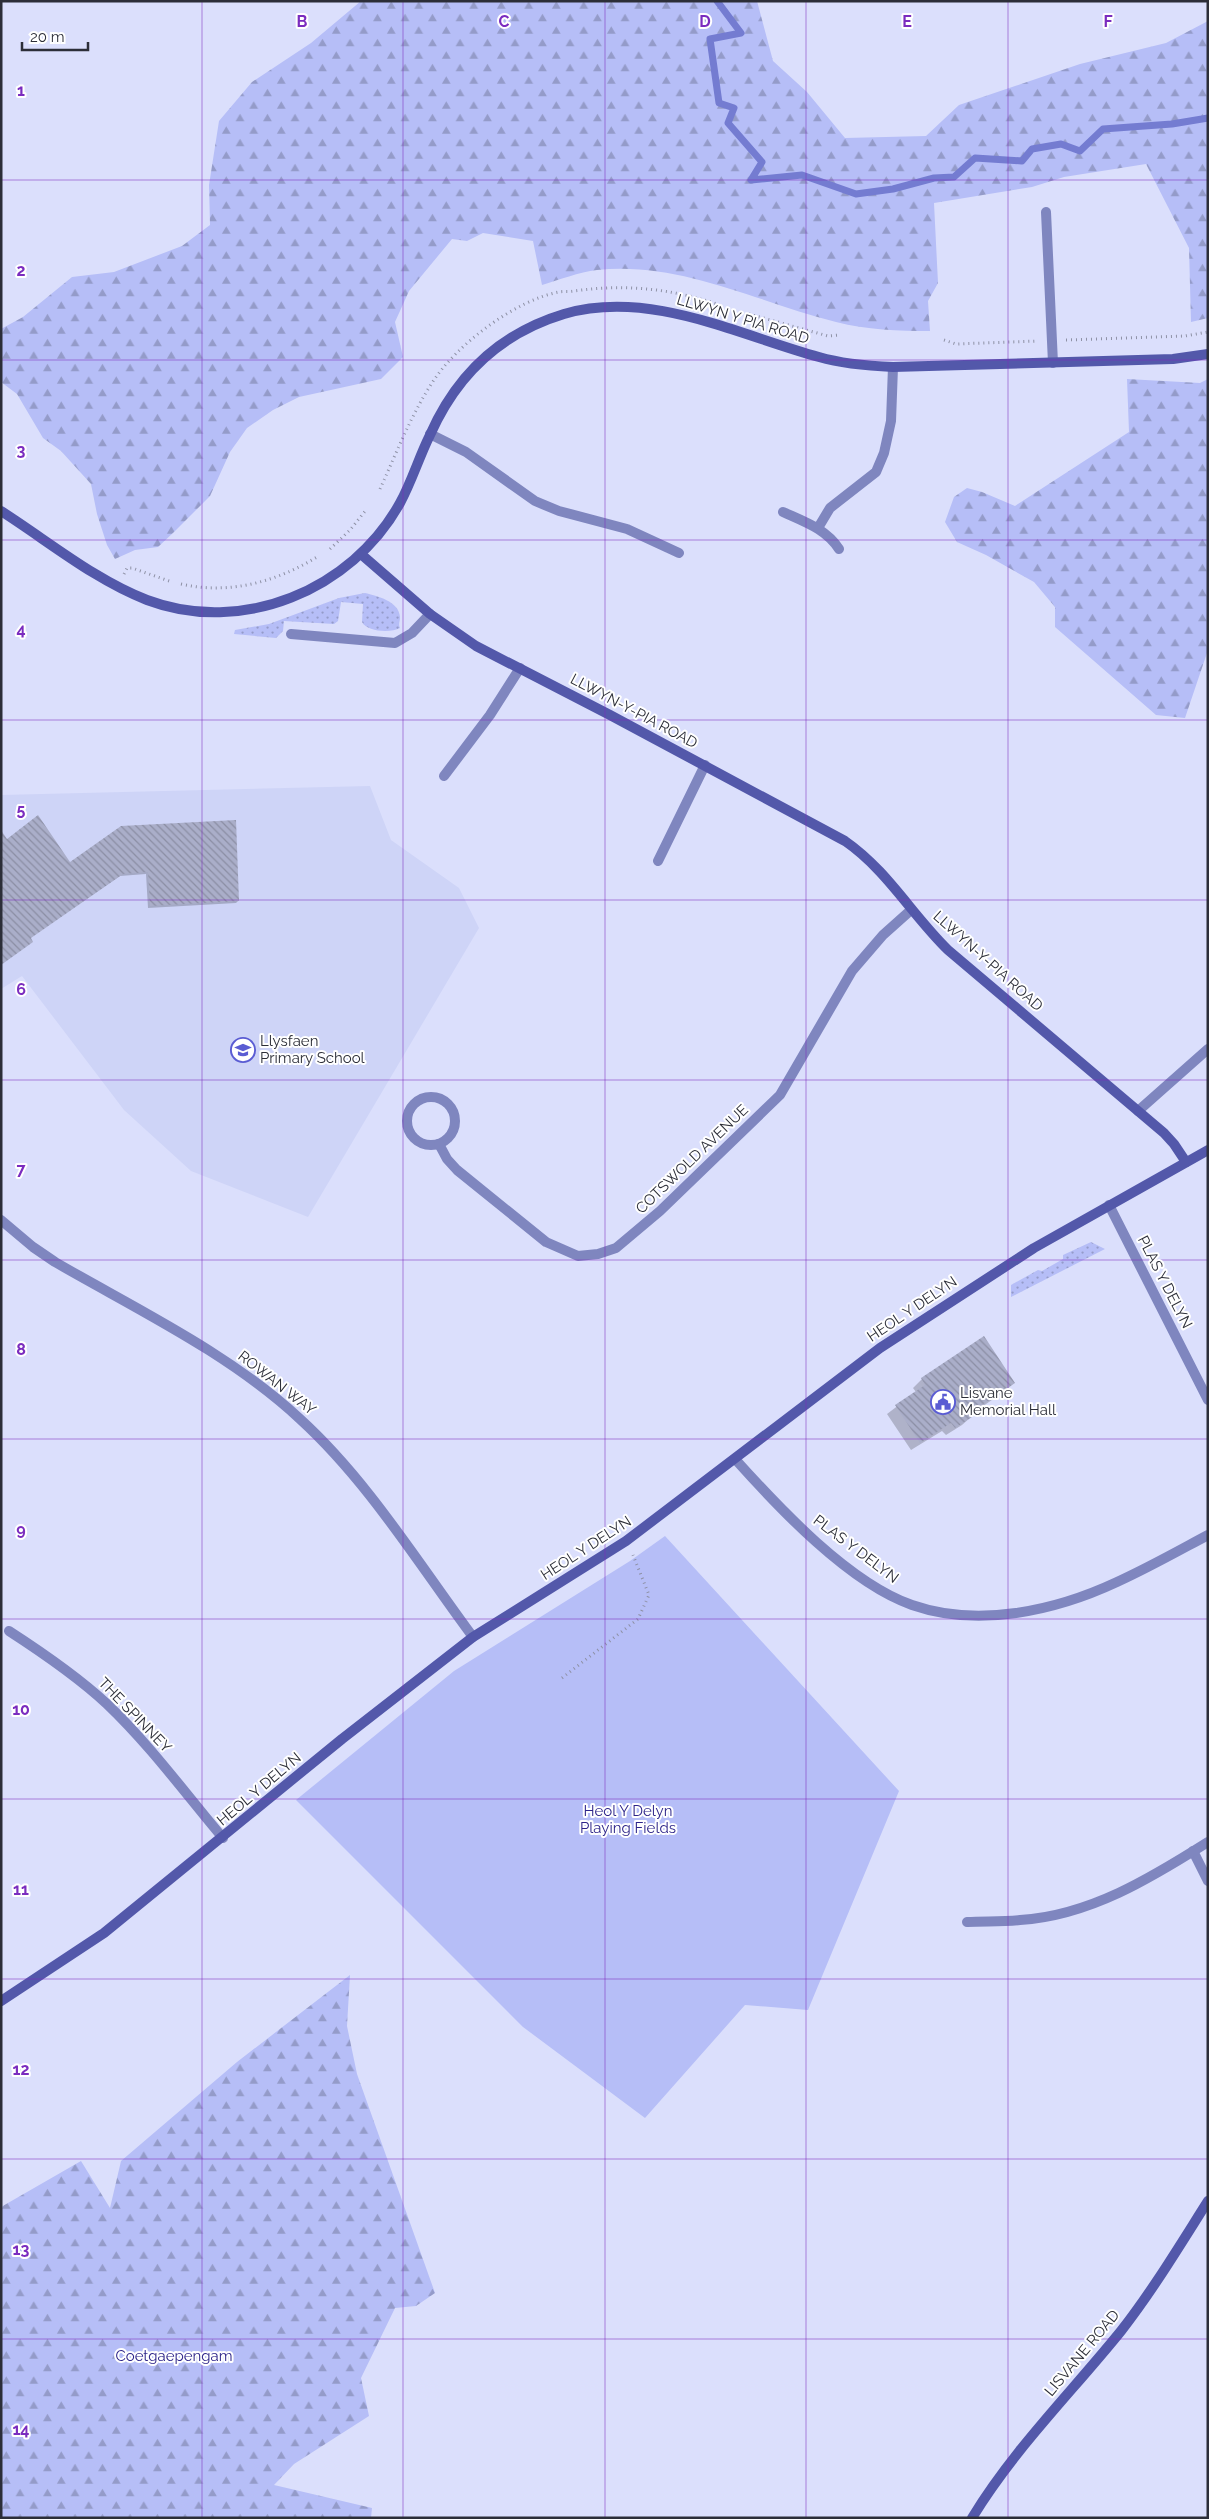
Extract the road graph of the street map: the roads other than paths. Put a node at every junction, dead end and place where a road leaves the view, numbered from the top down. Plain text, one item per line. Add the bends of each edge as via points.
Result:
1 (1046, 212) dead end
2 (1208, 354) edge
3 (1053, 363) junction
4 (893, 367) junction
5 (430, 434) junction
6 (1, 511) edge
7 (783, 512) dead end
8 (818, 528) junction
9 (839, 549) dead end
10 (679, 553) dead end
11 (362, 555) junction
12 (430, 614) junction
13 (292, 634) dead end
14 (520, 668) junction
15 (705, 765) junction
16 (444, 776) dead end
17 (658, 861) dead end
18 (912, 910) junction
19 (1208, 1048) edge
20 (1138, 1111) junction
21 (440, 1144) junction
22 (1208, 1150) edge
23 (1186, 1162) junction
24 (1109, 1205) junction
25 (1, 1220) edge
26 (1208, 1400) edge
27 (735, 1459) junction
28 (1208, 1535) edge
29 (9, 1630) dead end
30 (473, 1637) junction
31 (223, 1838) junction
32 (1208, 1842) edge
33 (1193, 1851) junction
34 (1208, 1881) edge
35 (967, 1922) dead end
36 (1, 2001) edge
37 (1208, 2201) edge
38 (972, 2518) edge

1 - 3 street
2 - 3 street, LLWYN Y PIA ROAD via 1173,359
3 - 4 street, LLWYN Y PIA ROAD
4 - 5 street, LLWYN Y PIA ROAD via 821,358 662,310 609,308 575,312 529,328 493,348 472,368 444,405
4 - 8 street via 891,421 876,472 830,508
5 - 10 street via 466,452 534,501 627,529
5 - 11 street, LLWYN Y PIA ROAD via 398,506
6 - 11 street via 93,571 146,599 171,607 211,612 261,608 324,583
7 - 8 street
8 - 9 street via 831,537
11 - 12 street, LLWYN-Y-PIA ROAD
12 - 13 street via 408,636 395,643
12 - 14 street, LLWYN-Y-PIA ROAD via 476,646
14 - 15 street, LLWYN-Y-PIA ROAD
14 - 16 street via 490,715
15 - 17 street
15 - 18 street, LLWYN-Y-PIA ROAD via 846,841 872,862
18 - 20 street, LLWYN-Y-PIA ROAD via 948,950
18 - 21 street, COTSWOLD AVENUE via 883,935 852,971 780,1096 660,1211 616,1248 578,1256 546,1242 457,1170
19 - 20 street
20 - 23 street, LLWYN-Y-PIA ROAD via 1174,1144
21 - 21 street via 417,1141 408,1128 408,1112 418,1100 441,1099 452,1110 454,1126
22 - 23 street, HEOL Y DELYN
23 - 24 street, HEOL Y DELYN
24 - 26 street, PLAS Y DELYN
24 - 27 street, HEOL Y DELYN via 934,1310 843,1375
25 - 30 street, ROWAN WAY via 55,1262 240,1371 299,1418 346,1467
27 - 28 street, PLAS Y DELYN via 809,1535 862,1576 888,1594 911,1604 951,1613 1016,1613 1069,1600 1117,1582
27 - 30 street, HEOL Y DELYN via 626,1541
29 - 31 street, THE SPINNEY via 79,1679 107,1705 150,1750
30 - 31 street, HEOL Y DELYN via 342,1739
31 - 36 street, HEOL Y DELYN via 104,1933
32 - 33 street
33 - 34 street
33 - 35 street via 1123,1891 1084,1908 1021,1920
37 - 38 street, LISVANE ROAD via 1144,2301 1023,2444

